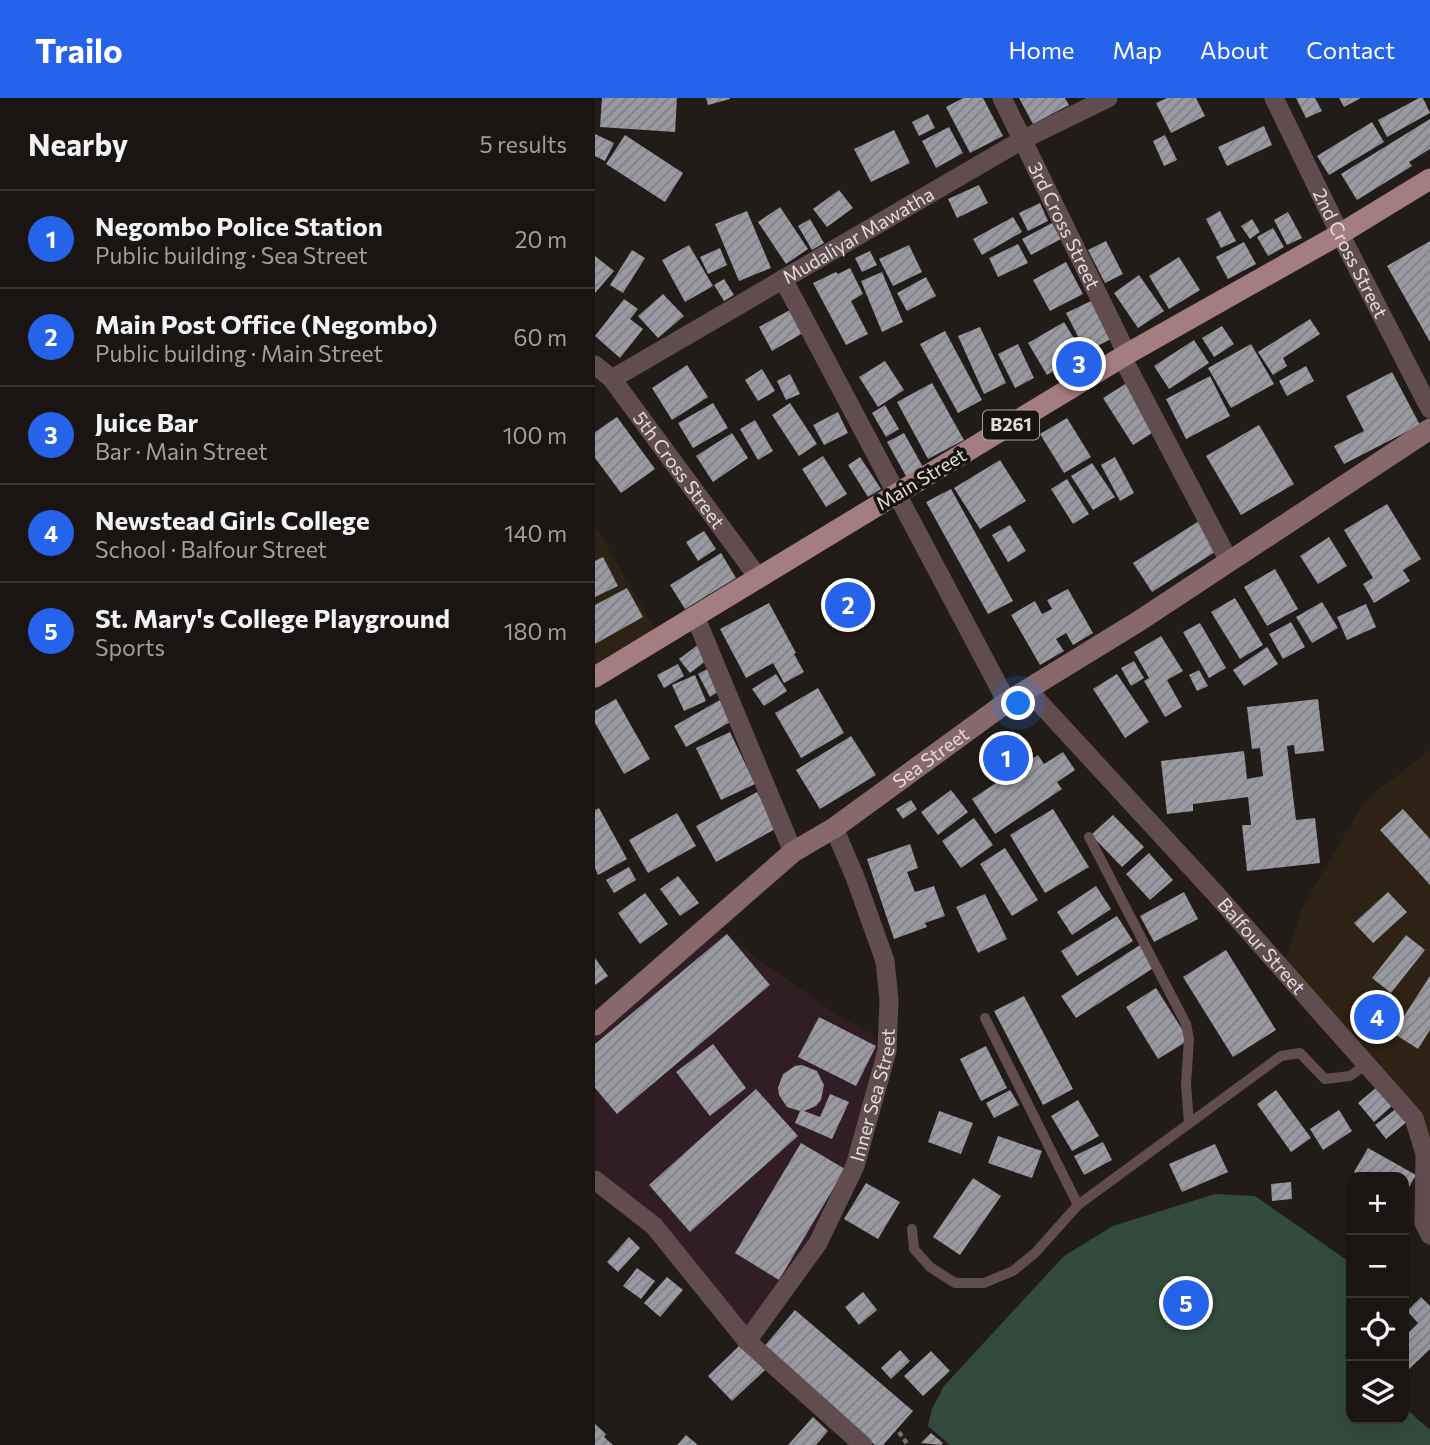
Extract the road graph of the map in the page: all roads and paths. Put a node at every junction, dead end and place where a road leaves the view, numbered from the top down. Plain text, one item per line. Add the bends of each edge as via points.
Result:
1 (1002, 98) edge
2 (1108, 98) edge
3 (1274, 98) edge
4 (1021, 140) junction
5 (1430, 179) edge
6 (1340, 234) junction
7 (783, 279) junction
8 (1124, 355) junction
9 (595, 365) edge
10 (612, 379) junction
11 (1430, 409) edge
12 (1430, 429) edge
13 (897, 494) junction
14 (1229, 561) junction
15 (758, 577) junction
16 (695, 616) junction
17 (595, 677) edge
18 (1027, 689) junction
19 (1007, 702) junction
20 (834, 828) junction
21 (1089, 837) dead end
22 (793, 852) junction
23 (985, 1018) dead end
24 (595, 1025) edge
25 (1367, 1064) junction
26 (1189, 1123) junction
27 (595, 1180) edge
28 (1078, 1205) junction
29 (912, 1229) dead end
30 (1430, 1235) edge
31 (747, 1341) junction
32 (899, 1432) dead end
33 (863, 1445) edge
34 (908, 1445) edge

1 - 4 street, 3rd Cross Street
2 - 4 street, Mudaliyar Mawatha
3 - 6 street, 2nd Cross Street
4 - 7 street, Mudaliyar Mawatha
4 - 8 street, 3rd Cross Street
5 - 6 main road, Main Street / B261
6 - 8 main road, Main Street / B261
6 - 11 street, 2nd Cross Street
7 - 10 street, Mudaliyar Mawatha
7 - 13 street
8 - 13 main road, Main Street / B261
8 - 14 street, 3rd Cross Street
9 - 10 street, 5th Cross Street
10 - 15 street, 5th Cross Street
12 - 14 street, Sea Street
13 - 15 main road, Main Street / B261
13 - 19 street
14 - 18 street, Sea Street
15 - 16 main road, Main Street / B261
16 - 17 main road, Main Street / B261
16 - 22 street
18 - 19 street, Sea Street
18 - 25 street, Balfour Street
19 - 20 street, Sea Street
20 - 22 street, Sea Street
20 - 31 street, Inner Sea Street via 885,961 887,1051 855,1166 829,1221
21 - 26 lane via 1186,1024
22 - 24 street, Sea Street
23 - 28 lane
25 - 26 lane via 1350,1076 1325,1079 1300,1053 1281,1056
25 - 30 street, Balfour Street via 1414,1118 1425,1154 1424,1223
26 - 28 lane
27 - 31 street via 654,1226
28 - 29 lane via 1035,1253 1013,1271 984,1283 955,1283 930,1267 914,1249
31 - 33 street
32 - 34 path

